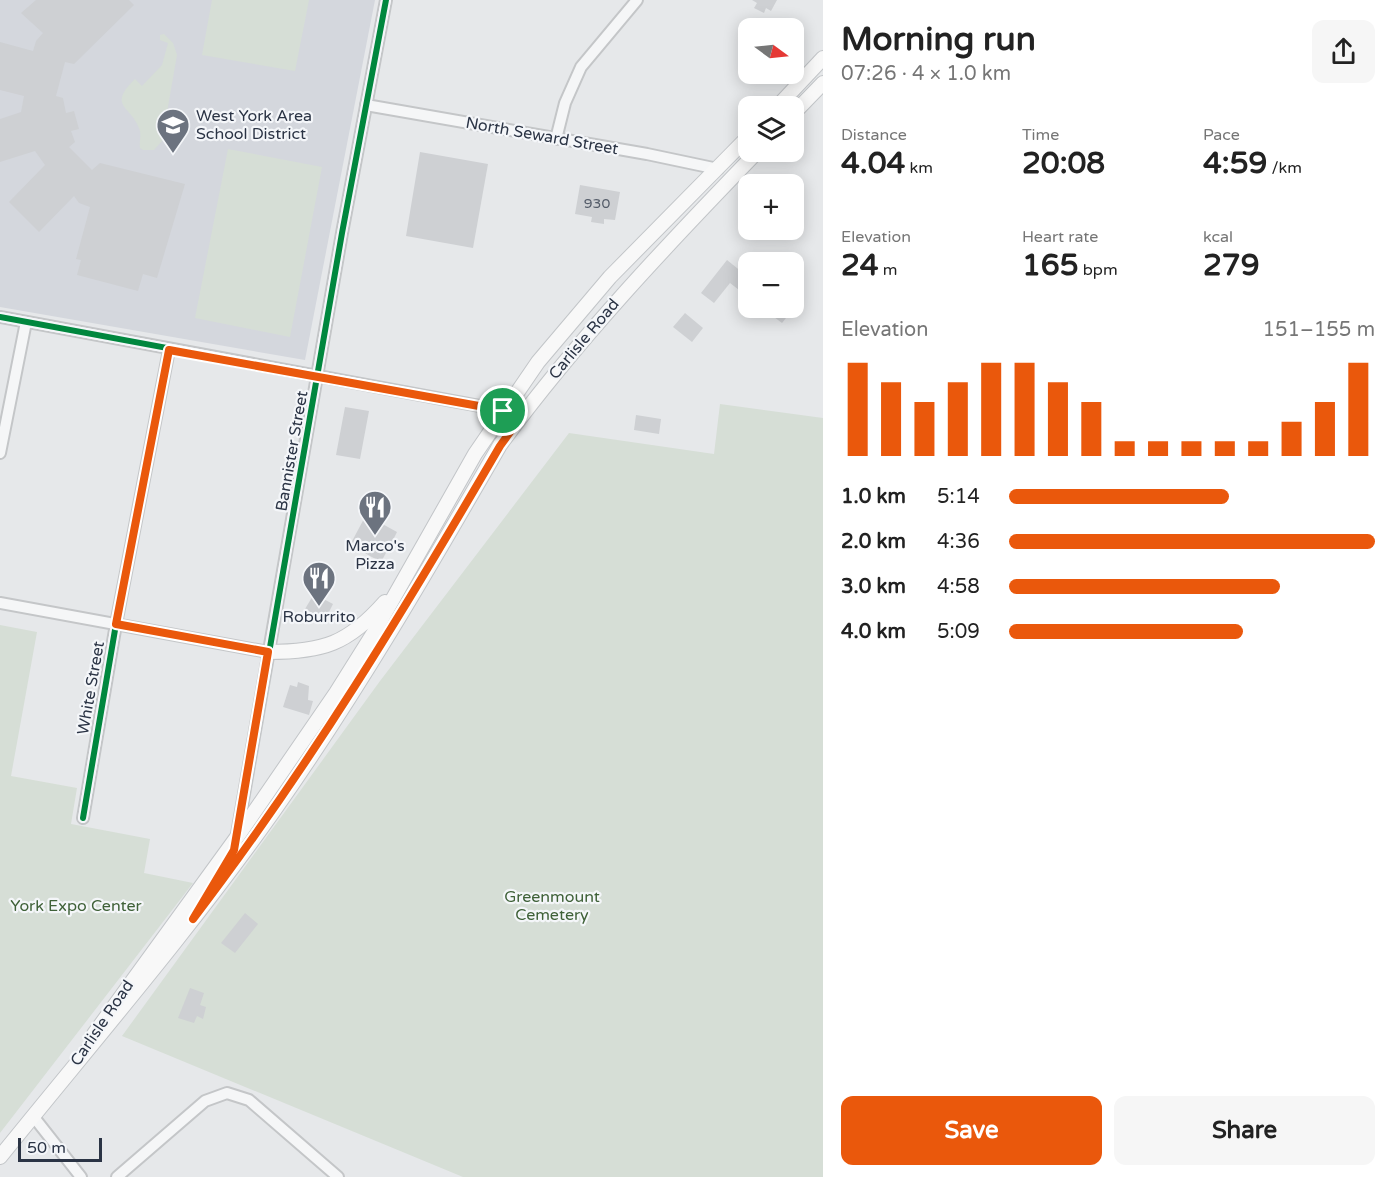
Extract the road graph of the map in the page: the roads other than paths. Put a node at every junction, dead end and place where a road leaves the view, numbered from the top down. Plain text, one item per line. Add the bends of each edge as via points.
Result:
1 (386, 0) edge
2 (637, 0) edge
3 (823, 58) edge
4 (823, 83) edge
5 (787, 96) edge
6 (804, 103) edge
7 (366, 105) junction
8 (556, 139) junction
9 (738, 148) edge
10 (747, 162) edge
11 (718, 169) junction
12 (0, 317) edge
13 (26, 322) junction
14 (169, 350) junction
15 (318, 378) junction
16 (503, 411) junction
17 (523, 414) junction
18 (0, 453) edge
19 (405, 580) junction
20 (0, 603) edge
21 (116, 624) junction
22 (268, 652) junction
23 (83, 818) dead end
24 (237, 837) junction
25 (193, 919) junction
26 (70, 1071) junction
27 (33, 1116) junction
28 (0, 1157) edge
29 (81, 1177) edge
30 (117, 1177) edge
31 (338, 1177) edge

1 - 7 street, Bannister Street
2 - 8 street via 580,68 565,103
3 - 5 main road
4 - 6 main road
7 - 8 street, North Seward Street
7 - 15 street, Bannister Street
8 - 11 street, North Seward Street
9 - 11 main road, Carlisle Road
10 - 17 main road, Carlisle Road via 619,296
11 - 16 main road, Carlisle Road via 581,309
12 - 13 street
13 - 14 street
13 - 18 street
14 - 15 street
14 - 21 street, White Street
15 - 16 street
15 - 22 street, Bannister Street
16 - 17 street
16 - 19 main road, Carlisle Road
17 - 25 main road, Carlisle Road via 322,741
19 - 22 main road via 373,615 334,644 299,652
19 - 24 main road, Carlisle Road via 336,693
20 - 21 street
21 - 22 street
21 - 23 street, White Street
22 - 24 street, Bannister Street
24 - 25 main road via 229,863
24 - 26 main road, Carlisle Road via 107,1013
25 - 26 main road, Carlisle Road
26 - 27 main road
27 - 28 main road
27 - 29 street
30 - 31 street via 205,1101 227,1092 249,1100

